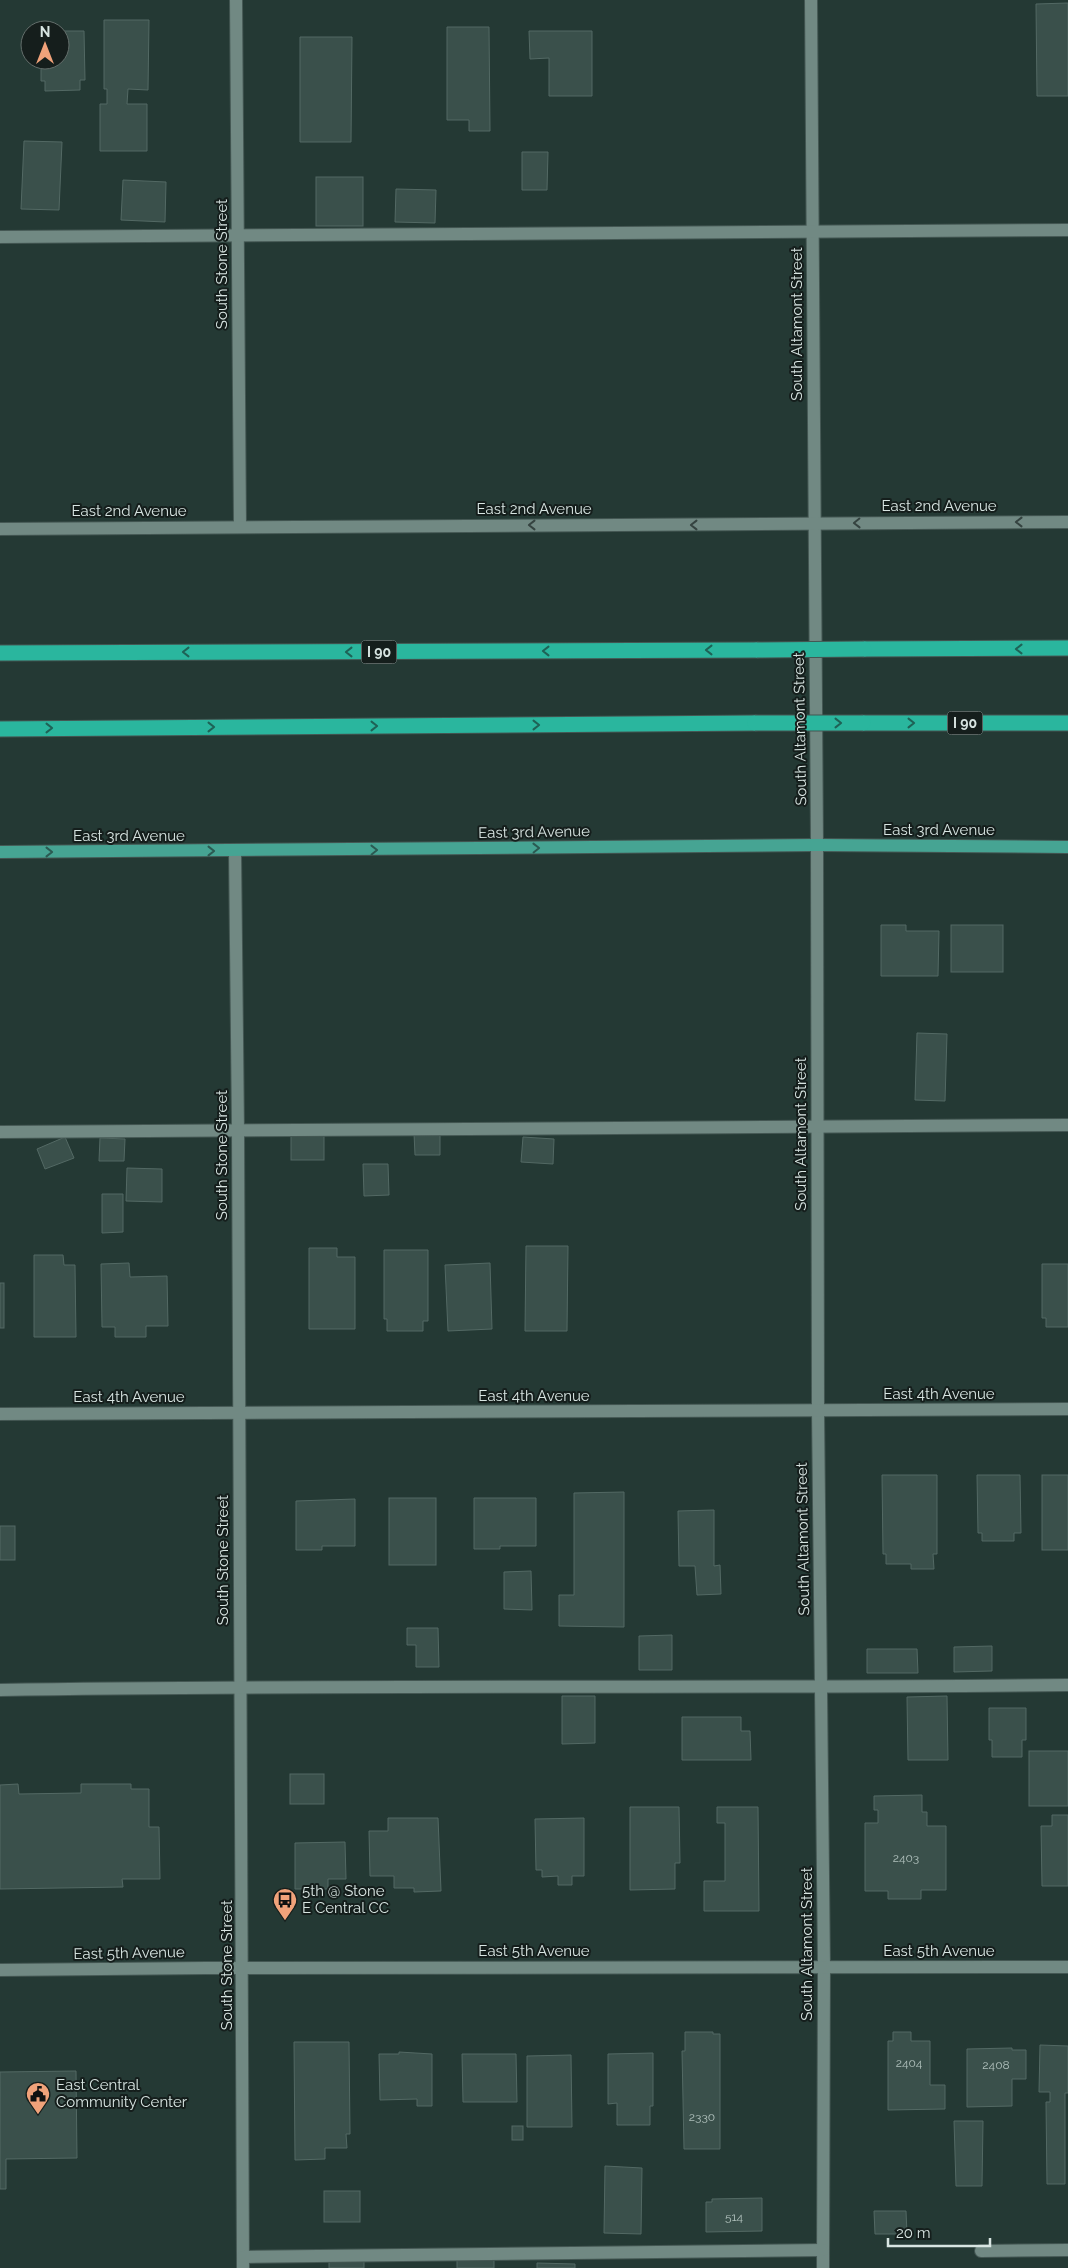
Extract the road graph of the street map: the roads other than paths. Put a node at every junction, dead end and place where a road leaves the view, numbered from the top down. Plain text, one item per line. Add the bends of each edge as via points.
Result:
1 (236, 0) edge
2 (811, 0) edge
3 (1068, 230) edge
4 (813, 232) junction
5 (238, 236) junction
6 (0, 238) edge
7 (1068, 522) edge
8 (814, 524) junction
9 (240, 527) junction
10 (0, 528) edge
11 (1068, 648) edge
12 (0, 653) edge
13 (1068, 723) edge
14 (0, 728) edge
15 (817, 845) junction
16 (1068, 847) edge
17 (234, 851) junction
18 (0, 852) edge
19 (1068, 1125) edge
20 (818, 1127) junction
21 (238, 1131) junction
22 (0, 1132) edge
23 (1068, 1409) edge
24 (818, 1411) junction
25 (239, 1413) junction
26 (0, 1414) edge
27 (1068, 1685) edge
28 (240, 1686) junction
29 (821, 1688) junction
30 (0, 1690) edge
31 (824, 1967) junction
32 (1068, 1967) edge
33 (243, 1968) junction
34 (0, 1970) edge
35 (823, 2250) junction
36 (1068, 2250) edge
37 (981, 2251) dead end
38 (243, 2262) edge
39 (823, 2268) edge

1 - 5 street, South Stone Street
2 - 4 street, South Altamont Street
3 - 4 street
4 - 5 street
4 - 8 street, South Altamont Street
5 - 6 street
5 - 9 street, South Stone Street
7 -> 8 street, East 2nd Avenue
8 -> 9 street, East 2nd Avenue
8 - 15 street, South Altamont Street
9 - 10 street, East 2nd Avenue
11 -> 12 highway, I 90, bridge
14 -> 13 highway, I 90, bridge
15 - 16 main road, East 3rd Avenue
17 -> 15 main road, East 3rd Avenue
15 - 20 street, South Altamont Street
18 -> 17 main road, East 3rd Avenue
17 - 21 street, South Stone Street
19 - 20 street
20 - 21 street
20 - 24 street, South Altamont Street
21 - 22 street
21 - 25 street, South Stone Street
23 - 24 street, East 4th Avenue
24 - 25 street, East 4th Avenue
24 - 29 street, South Altamont Street
25 - 26 street, East 4th Avenue
25 - 28 street, South Stone Street
27 - 29 street
28 - 29 street
28 - 30 street
28 - 33 street, South Stone Street
29 - 31 street, South Altamont Street
31 - 32 street, East 5th Avenue
31 - 33 street, East 5th Avenue
31 - 35 street, South Altamont Street
33 - 34 street, East 5th Avenue
33 - 38 street, South Stone Street
35 - 38 street
35 - 39 street, South Altamont Street
36 - 37 street

